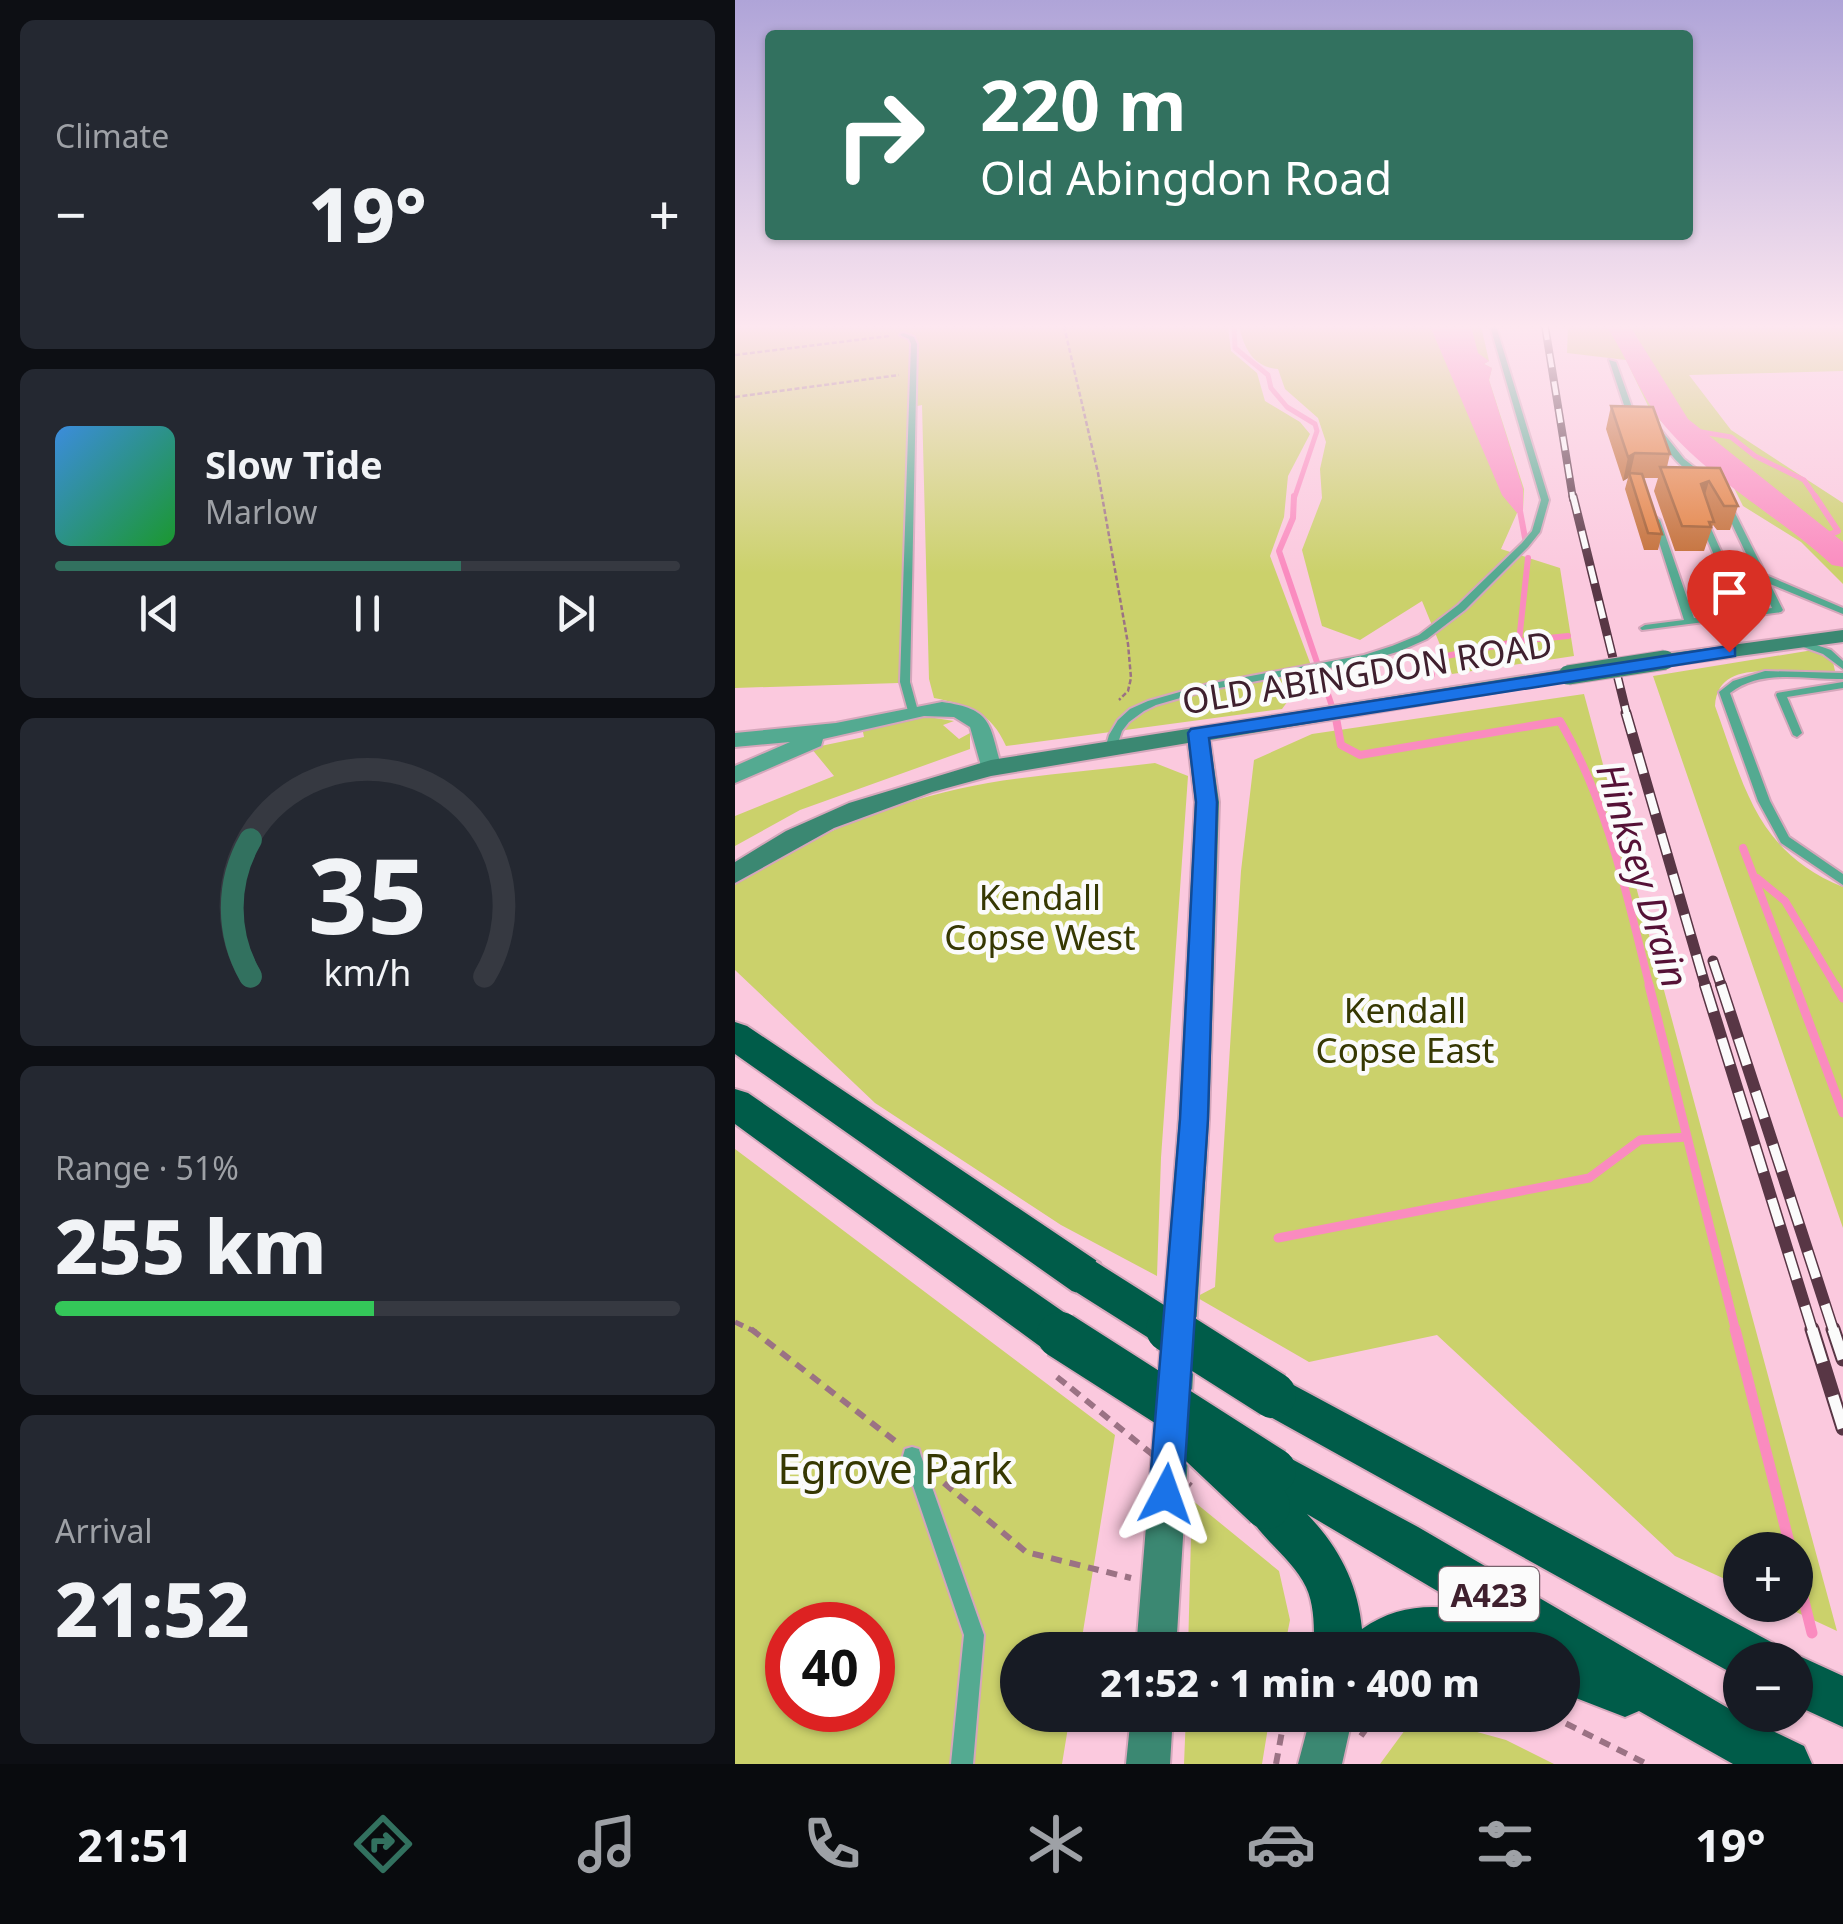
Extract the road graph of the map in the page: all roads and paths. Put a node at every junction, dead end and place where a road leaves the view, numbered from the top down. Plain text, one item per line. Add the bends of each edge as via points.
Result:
1 (913, 408) edge
2 (1082, 408) edge
3 (1518, 408) edge
4 (1629, 408) edge
5 (1709, 480) edge
6 (1650, 501) edge
7 (1725, 501) edge
8 (1699, 511) edge
9 (1763, 576) junction
10 (1843, 611) edge
11 (1744, 614) junction
12 (1691, 622) junction
13 (1645, 628) dead end
14 (1843, 636) edge
15 (1795, 642) junction
16 (1843, 666) edge
17 (1843, 676) edge
18 (1843, 685) edge
19 (913, 711) junction
20 (841, 730) junction
21 (1797, 732) dead end
22 (1198, 733) junction
23 (735, 740) edge
24 (1108, 749) junction
25 (991, 768) junction
26 (735, 774) edge
27 (735, 874) edge
28 (1843, 880) edge
29 (737, 1036) edge
30 (735, 1104) edge
31 (1071, 1388) dead end
32 (913, 1456) dead end
33 (1270, 1488) junction
34 (1203, 1496) dead end
35 (1157, 1632) edge
36 (1337, 1632) edge
37 (1412, 1632) edge
38 (1442, 1632) edge
39 (1723, 1644) edge
40 (1580, 1675) edge
41 (1813, 1688) edge
42 (1843, 1702) edge
43 (1702, 1722) junction
44 (1580, 1730) edge
45 (1150, 1732) edge
46 (1282, 1732) edge
47 (1328, 1732) edge
48 (962, 1764) edge
49 (1149, 1764) edge
50 (1277, 1764) edge
51 (1320, 1764) edge
52 (1647, 1764) edge
53 (1786, 1764) edge

1 - 19 lane via 905,682
2 - 24 path via 1129,644 1127,691 1105,717
3 - 24 lane via 1545,500 1536,532 1447,621 1389,652 1146,704 1127,716
4 - 5 lane
6 - 12 lane
7 - 9 lane
8 - 11 lane
9 - 10 lane
9 - 11 lane via 1778,610
11 - 12 lane
12 - 13 lane
14 - 15 street, OLD ABINGDON ROAD
15 - 16 lane via 1827,652
15 - 22 street, OLD ABINGDON ROAD, bridge
17 - 28 lane via 1758,676 1724,692 1785,840
18 - 21 lane via 1781,695
19 - 20 street
19 - 25 street via 971,716 983,728
20 - 23 street
20 - 26 street
22 - 24 street, OLD ABINGDON ROAD
22 - 35 street via 1207,802 1194,1119
24 - 25 street, OLD ABINGDON ROAD
25 - 27 street, OLD ABINGDON ROAD via 870,802
29 - 39 highway, A423, bridge via 1086,1277 1273,1395
30 - 33 highway, bridge via 1145,1391
31 - 34 path, bridge
32 - 48 lane via 974,1634
33 - 36 highway via 1332,1584
33 - 43 highway, A423 via 1365,1520
37 - 38 highway
40 - 43 highway
41 - 42 highway
43 - 53 highway, A423
44 - 52 path
45 - 49 street
46 - 50 path
47 - 51 street

